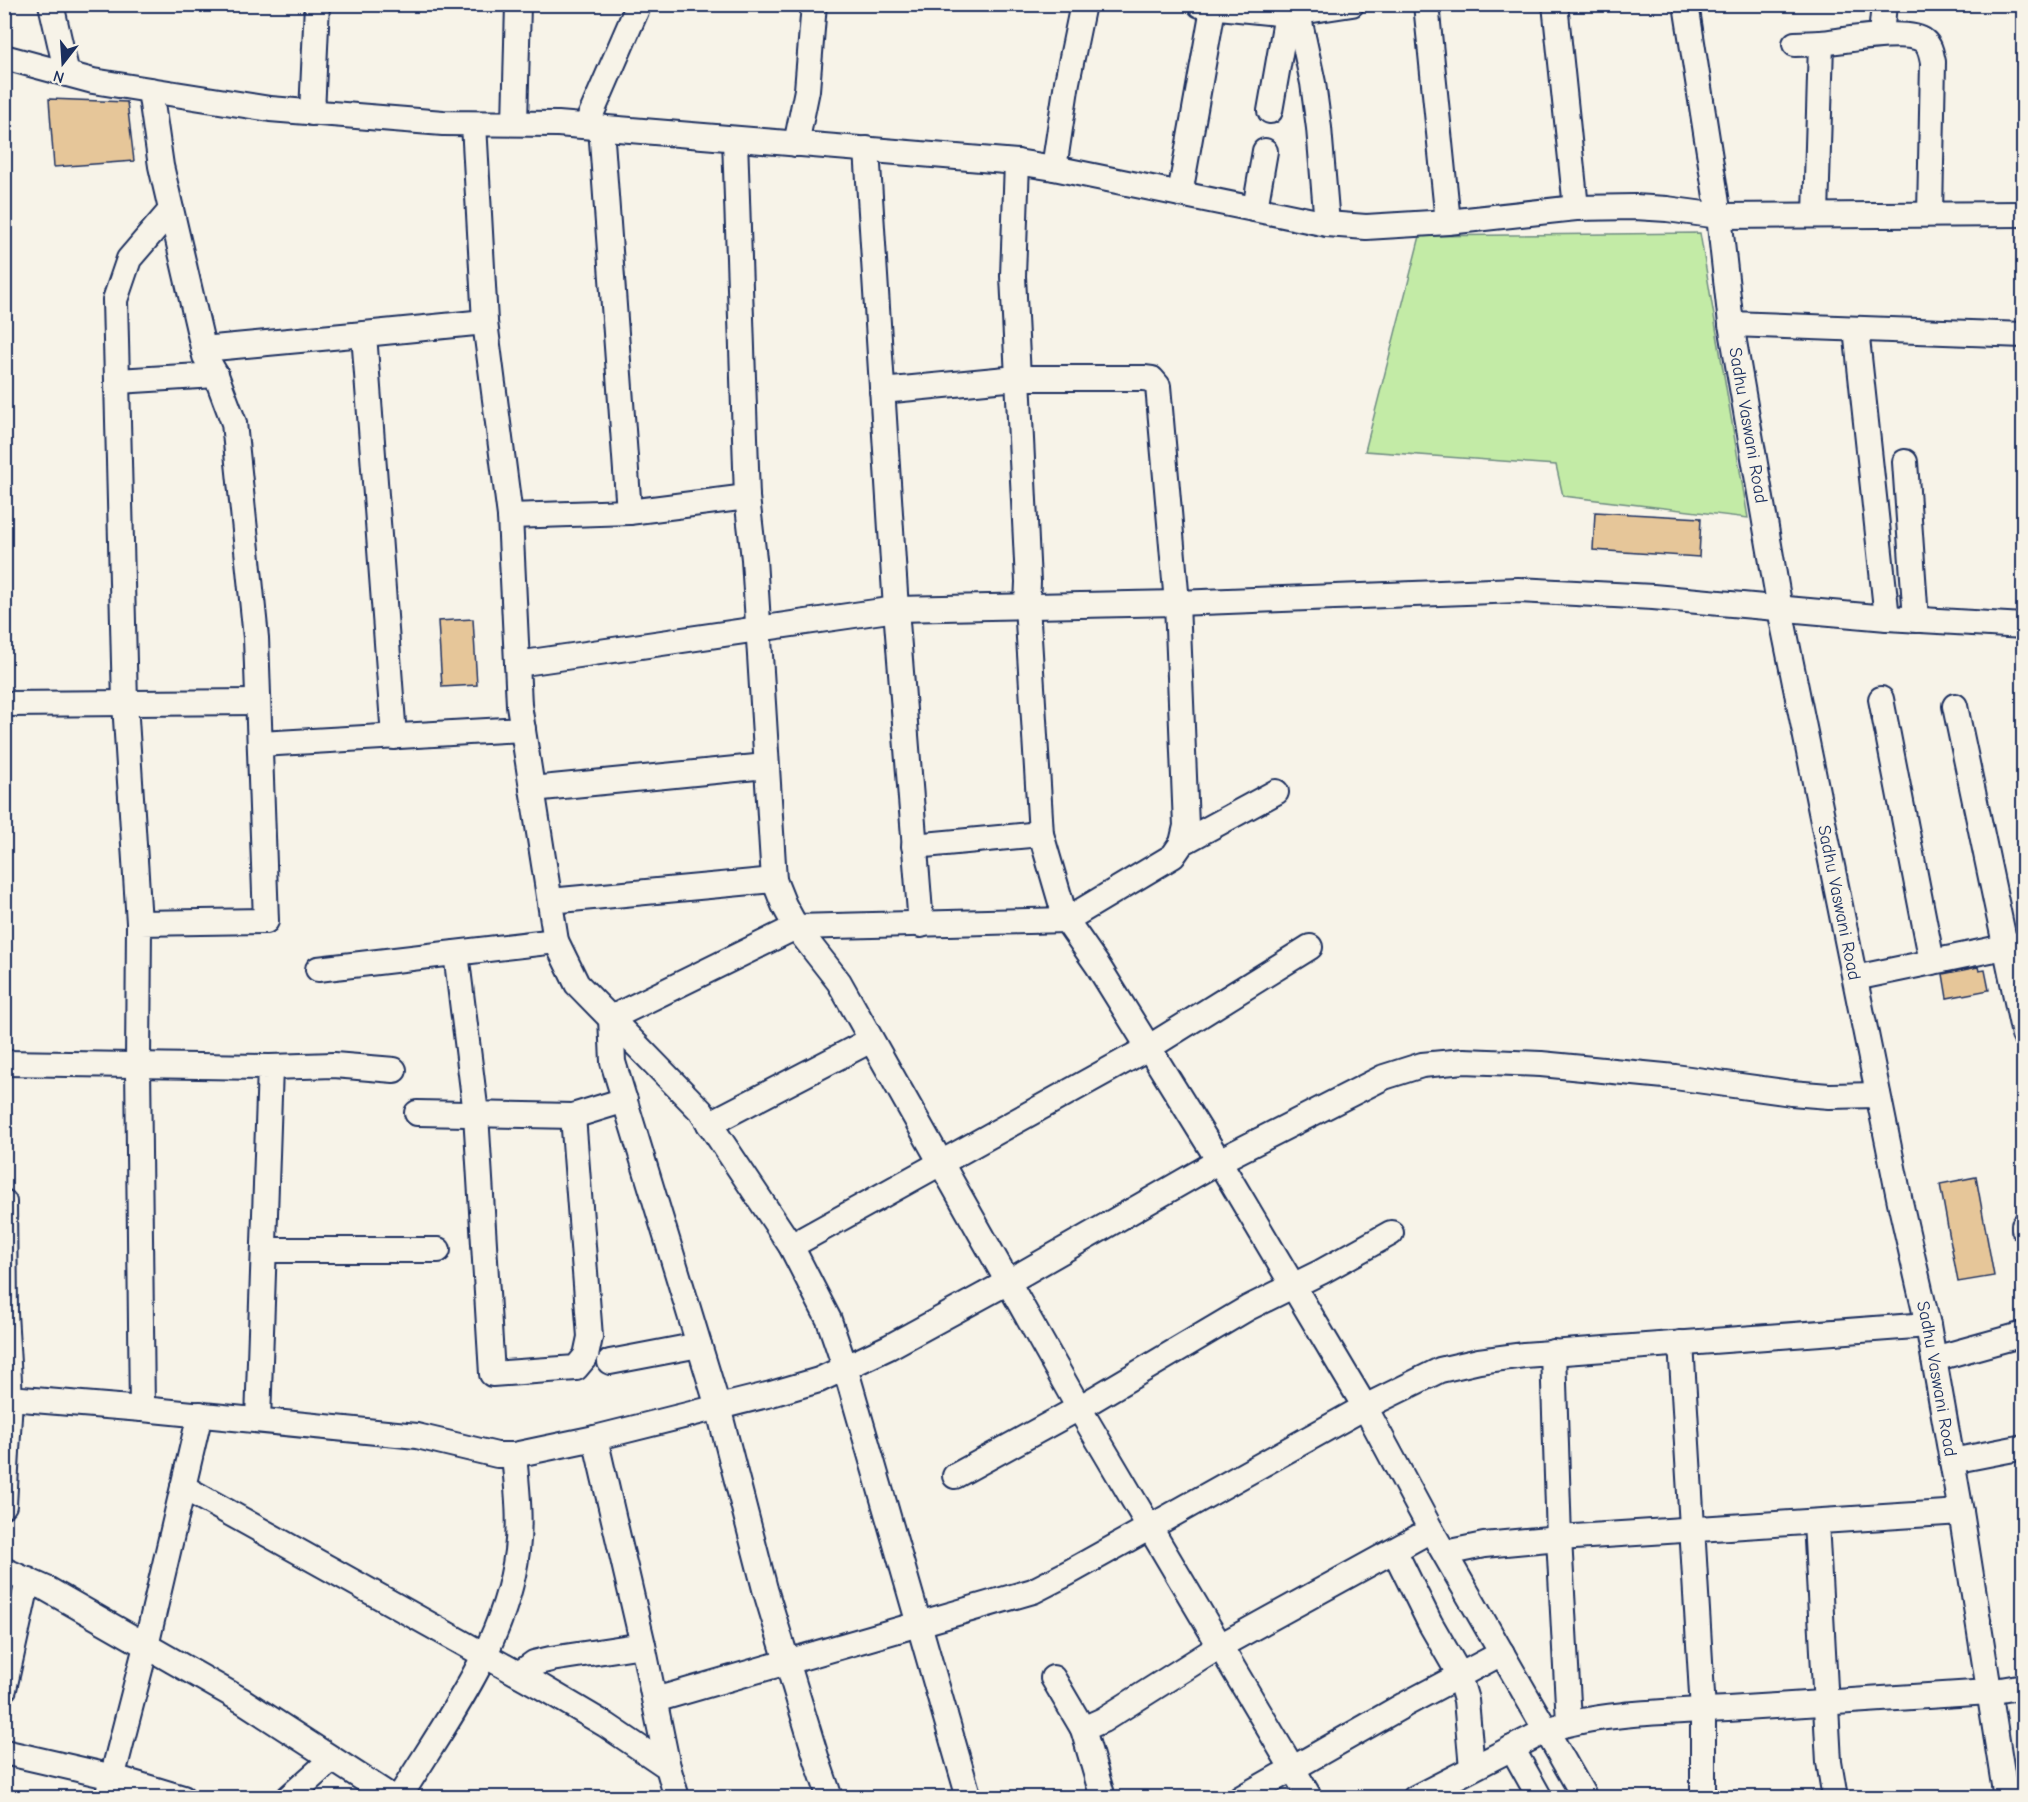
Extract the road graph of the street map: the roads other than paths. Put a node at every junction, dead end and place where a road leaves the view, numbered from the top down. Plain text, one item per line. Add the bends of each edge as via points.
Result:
1 (51, 4) edge
2 (317, 4) edge
3 (518, 4) edge
4 (639, 4) edge
5 (814, 4) edge
6 (1083, 4) edge
7 (1352, 4) edge
8 (1426, 4) edge
9 (1555, 4) edge
10 (1686, 4) edge
11 (1884, 4) edge
12 (1205, 6) edge
13 (1293, 10) edge
14 (1881, 35) junction
15 (1821, 43) junction
16 (1795, 44) dead end
17 (4, 57) edge
18 (67, 74) junction
19 (150, 90) junction
20 (1270, 111) dead end
21 (312, 112) junction
22 (515, 123) junction
23 (474, 124) junction
24 (594, 127) junction
25 (735, 138) junction
26 (796, 144) junction
27 (867, 149) junction
28 (1265, 151) dead end
29 (1017, 162) junction
30 (1054, 168) junction
31 (1180, 194) junction
32 (1576, 208) junction
33 (1255, 209) junction
34 (171, 210) junction
35 (1930, 214) junction
36 (2024, 214) edge
37 (1816, 215) junction
38 (1719, 216) junction
39 (1448, 222) junction
40 (1327, 224) junction
41 (485, 322) junction
42 (1731, 324) junction
43 (1856, 329) junction
44 (364, 334) junction
45 (2024, 335) edge
46 (203, 349) junction
47 (216, 375) junction
48 (1017, 378) junction
49 (118, 381) junction
50 (882, 391) junction
51 (1905, 462) dead end
52 (747, 497) junction
53 (629, 512) junction
54 (510, 516) junction
55 (1177, 603) junction
56 (1027, 605) junction
57 (896, 609) junction
58 (1780, 609) junction
59 (1887, 618) junction
60 (1916, 620) junction
61 (2024, 626) edge
62 (757, 628) junction
63 (517, 664) junction
64 (1881, 699) dead end
65 (258, 702) junction
66 (125, 703) junction
67 (4, 704) edge
68 (1955, 706) dead end
69 (523, 729) junction
70 (394, 736) junction
71 (260, 744) junction
72 (766, 766) junction
73 (532, 789) junction
74 (1275, 792) dead end
75 (1041, 834) junction
76 (1182, 843) junction
77 (914, 846) junction
78 (774, 880) junction
79 (550, 901) junction
80 (1066, 920) junction
81 (139, 923) junction
82 (921, 925) junction
83 (796, 927) junction
84 (556, 941) junction
85 (2015, 945) edge
86 (1310, 946) dead end
87 (456, 953) junction
88 (1932, 962) junction
89 (318, 969) dead end
90 (1855, 978) junction
91 (611, 1018) junction
92 (2024, 1035) edge
93 (871, 1040) junction
94 (1148, 1048) junction
95 (4, 1063) edge
96 (138, 1065) junction
97 (270, 1067) junction
98 (394, 1070) dead end
99 (1878, 1095) junction
100 (625, 1100) junction
101 (417, 1113) dead end
102 (476, 1114) junction
103 (573, 1116) junction
104 (709, 1124) junction
105 (1219, 1161) junction
106 (941, 1162) junction
107 (4, 1202) edge
108 (1391, 1233) dead end
109 (790, 1246) junction
110 (264, 1250) junction
111 (438, 1250) dead end
112 (1008, 1282) junction
113 (1292, 1285) junction
114 (1928, 1325) junction
115 (2024, 1334) edge
116 (1681, 1343) junction
117 (699, 1345) junction
118 (1552, 1352) junction
119 (1934, 1359) junction
120 (610, 1362) dead end
121 (845, 1367) junction
122 (10, 1398) junction
123 (718, 1407) junction
124 (1365, 1407) junction
125 (142, 1408) junction
126 (1079, 1408) junction
127 (200, 1414) junction
128 (258, 1420) junction
129 (595, 1438) junction
130 (2024, 1447) edge
131 (514, 1455) junction
132 (1952, 1461) junction
133 (955, 1476) dead end
134 (183, 1487) junction
135 (4, 1505) edge
136 (1960, 1512) junction
137 (1816, 1522) junction
138 (1150, 1526) junction
139 (1693, 1528) junction
140 (1431, 1530) junction
141 (1559, 1538) junction
142 (1395, 1552) junction
143 (1445, 1553) junction
144 (4, 1570) edge
145 (28, 1581) junction
146 (918, 1624) junction
147 (644, 1645) junction
148 (146, 1646) junction
149 (1220, 1646) junction
150 (1502, 1653) junction
151 (486, 1656) junction
152 (787, 1663) junction
153 (519, 1674) junction
154 (1459, 1676) junction
155 (1053, 1678) dead end
156 (2024, 1686) edge
157 (4, 1689) edge
158 (1989, 1692) junction
159 (655, 1700) junction
160 (1826, 1703) junction
161 (1703, 1711) junction
162 (1569, 1722) junction
163 (1083, 1729) junction
164 (1547, 1730) junction
165 (1512, 1748) junction
166 (4, 1752) edge
167 (332, 1759) junction
168 (668, 1767) junction
169 (1472, 1768) junction
170 (1293, 1769) junction
171 (110, 1787) edge
172 (303, 1792) edge
173 (1422, 1796) edge
174 (183, 1797) edge
175 (393, 1797) edge
176 (399, 1797) edge
177 (677, 1797) edge
178 (830, 1797) edge
179 (969, 1797) edge
180 (1103, 1797) edge
181 (1241, 1797) edge
182 (1310, 1797) edge
183 (1540, 1797) edge
184 (1585, 1797) edge
185 (1703, 1797) edge
186 (1835, 1797) edge
187 (2006, 1797) edge

1 - 18 street
2 - 21 street
3 - 22 street
4 - 24 street
5 - 26 street via 807,90
6 - 30 street
7 - 13 street
8 - 39 street
9 - 32 street
10 - 38 street, Sadhu Vaswani Road
11 - 14 street
12 - 13 street
12 - 31 street
13 - 20 street
13 - 40 street via 1313,83
14 - 15 street
14 - 35 street via 1923,39 1930,48
15 - 16 street
15 - 37 street
17 - 18 street
18 - 19 street
19 - 21 street
19 - 34 street
21 - 23 street
22 - 23 street
22 - 24 street
23 - 41 street
24 - 25 street
24 - 53 street
25 - 26 street
25 - 52 street
26 - 27 street
27 - 29 street
27 - 50 street
28 - 33 street
29 - 30 street
29 - 48 street via 1013,276
30 - 31 street
31 - 33 street
32 - 38 street via 1646,207
32 - 39 street
33 - 40 street
34 - 46 street
34 - 49 street via 129,259 115,300
35 - 36 street
35 - 37 street
37 - 38 street
38 - 42 street, Sadhu Vaswani Road
39 - 40 street via 1366,227
41 - 44 street
41 - 54 street
42 - 43 street
42 - 58 street, Sadhu Vaswani Road
43 - 45 street
43 - 59 street
44 - 46 street
44 - 70 street
46 - 47 street
47 - 49 street
47 - 65 street via 234,423 256,638
48 - 50 street
48 - 55 street via 1144,378 1152,379 1158,386
48 - 56 street
49 - 66 street
50 - 57 street
51 - 60 street
52 - 53 street
52 - 62 street
53 - 54 street
54 - 63 street
55 - 56 street
55 - 58 street via 1518,590
55 - 76 street via 1186,826
56 - 57 street
56 - 75 street
57 - 62 street
57 - 77 street
58 - 59 street
58 - 90 street, Sadhu Vaswani Road
59 - 60 street
60 - 61 street
62 - 63 street
62 - 72 street
63 - 69 street
64 - 88 street
65 - 66 street
65 - 71 street
66 - 67 street
66 - 81 street
68 - 85 street
69 - 70 street
69 - 73 street
70 - 71 street
71 - 81 street via 266,921
72 - 73 street
72 - 78 street
73 - 79 street
74 - 76 street
75 - 77 street
75 - 80 street
76 - 80 street via 1173,856
77 - 82 street
78 - 79 street
78 - 83 street
79 - 84 street
80 - 82 street
80 - 94 street
81 - 96 street
82 - 83 street
83 - 91 street
83 - 93 street via 839,982
84 - 87 street
84 - 91 street via 577,984
85 - 88 street
85 - 92 street
86 - 94 street
87 - 89 street
87 - 102 street
88 - 90 street
90 - 99 street, Sadhu Vaswani Road
91 - 100 street via 613,1062
91 - 104 street
93 - 104 street
93 - 106 street
94 - 105 street
94 - 106 street
95 - 96 street
96 - 97 street
96 - 125 street
97 - 98 street via 334,1065
97 - 110 street
99 - 105 street via 1791,1093 1541,1064 1464,1061 1422,1065 1384,1077
99 - 114 street, Sadhu Vaswani Road
100 - 103 street
100 - 117 street
101 - 102 street
102 - 103 street
102 - 103 street via 492,1374 576,1368 586,1356 590,1337
104 - 109 street
105 - 112 street
105 - 113 street
106 - 109 street
106 - 112 street
107 - 122 street
108 - 113 street
109 - 121 street via 829,1320
110 - 111 street
110 - 128 street
112 - 121 street
112 - 126 street
113 - 124 street
113 - 126 street
114 - 116 street
114 - 119 street, Sadhu Vaswani Road
115 - 119 street
116 - 118 street
116 - 139 street
117 - 120 street
117 - 123 street
118 - 124 street via 1440,1370
118 - 141 street
119 - 132 street, Sadhu Vaswani Road
121 - 123 street via 819,1380
121 - 146 street
122 - 125 street
122 - 135 street
123 - 129 street
123 - 152 street
124 - 138 street
124 - 140 street
125 - 127 street
126 - 133 street
126 - 138 street
127 - 128 street
127 - 134 street
128 - 131 street via 417,1436 497,1455
129 - 131 street
129 - 147 street
130 - 132 street
131 - 151 street via 518,1549 513,1579
132 - 136 street, Sadhu Vaswani Road
134 - 148 street
134 - 151 street
136 - 137 street
136 - 158 street, Sadhu Vaswani Road
137 - 139 street
137 - 160 street
138 - 146 street via 1033,1590
138 - 149 street
139 - 141 street
139 - 161 street
140 - 142 street
140 - 143 street
141 - 143 street
141 - 162 street
142 - 149 street
142 - 154 street
143 - 150 street
144 - 145 street
145 - 148 street
145 - 157 street
146 - 152 street
146 - 179 street
147 - 153 street via 551,1659 534,1663
147 - 159 street
148 - 167 street via 243,1701
148 - 171 street
149 - 163 street
149 - 170 street
150 - 154 street
150 - 164 street
151 - 153 street
151 - 176 street
152 - 159 street
152 - 178 street
153 - 168 street
154 - 169 street via 1466,1700
154 - 170 street
155 - 163 street
156 - 158 street
158 - 160 street
158 - 187 street, Sadhu Vaswani Road
159 - 168 street
160 - 161 street
160 - 186 street
161 - 162 street
161 - 185 street
162 - 164 street
163 - 180 street
164 - 165 street
164 - 184 street
165 - 169 street
165 - 183 street
166 - 171 street
167 - 172 street
167 - 175 street
168 - 177 street
169 - 173 street
170 - 181 street
170 - 182 street
171 - 174 street

